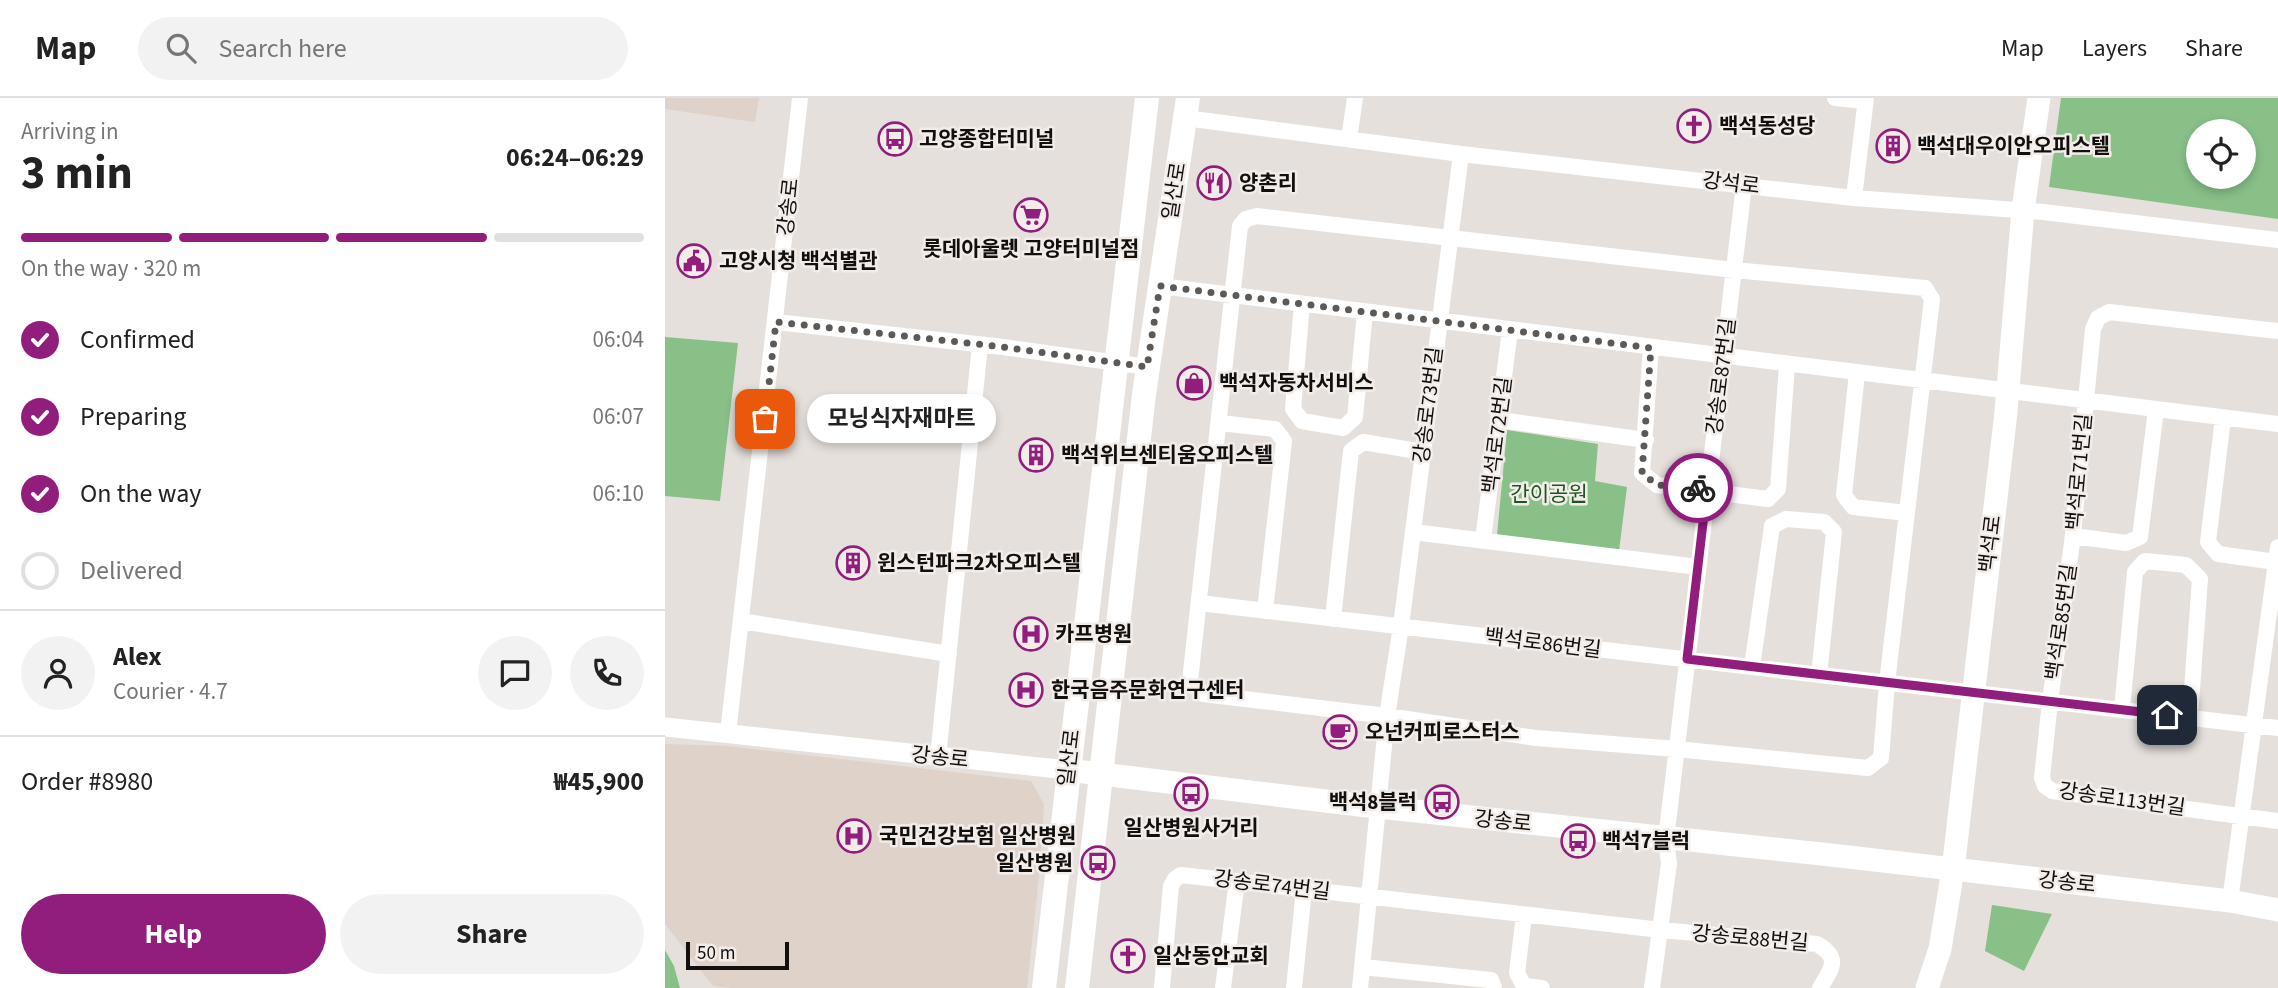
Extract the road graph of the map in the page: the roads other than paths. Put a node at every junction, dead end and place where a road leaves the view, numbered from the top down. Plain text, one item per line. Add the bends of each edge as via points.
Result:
1 (800, 98) edge
2 (1147, 98) edge
3 (1355, 98) edge
4 (1835, 98) edge
5 (2039, 98) edge
6 (1865, 100) edge
7 (1186, 108) edge
8 (1349, 139) junction
9 (1461, 154) junction
10 (1744, 185) junction
11 (1854, 198) junction
12 (2023, 210) junction
13 (1450, 237) junction
14 (2278, 240) edge
15 (1734, 270) junction
16 (1160, 286) junction
17 (1234, 296) junction
18 (1302, 304) junction
19 (1365, 312) junction
20 (1439, 321) junction
21 (776, 322) junction
22 (1510, 330) junction
23 (2278, 331) edge
24 (980, 345) junction
25 (1651, 348) junction
26 (1723, 356) junction
27 (1115, 362) junction
28 (1787, 365) junction
29 (1147, 367) junction
30 (1857, 373) junction
31 (1923, 382) junction
32 (2008, 392) junction
33 (2085, 401) junction
34 (2156, 410) junction
35 (1220, 418) junction
36 (2223, 418) junction
37 (1499, 420) junction
38 (2278, 424) edge
39 (1646, 440) junction
40 (1423, 452) junction
41 (1707, 489) junction
42 (1906, 514) junction
43 (1413, 532) junction
44 (2072, 539) junction
45 (1483, 540) junction
46 (2277, 554) edge
47 (1698, 567) junction
48 (1199, 603) junction
49 (1265, 611) junction
50 (2274, 611) edge
51 (1333, 619) junction
52 (741, 621) junction
53 (1401, 626) junction
54 (949, 654) junction
55 (1687, 659) junction
56 (1752, 667) junction
57 (1819, 675) junction
58 (1887, 682) junction
59 (1973, 692) junction
60 (2050, 701) junction
61 (2122, 709) junction
62 (1388, 716) junction
63 (2190, 717) junction
64 (2255, 724) junction
65 (665, 727) edge
66 (2278, 728) edge
67 (728, 733) junction
68 (1676, 749) junction
69 (938, 757) junction
70 (1068, 770) junction
71 (1101, 774) junction
72 (1379, 807) junction
73 (2243, 816) junction
74 (2278, 821) edge
75 (1665, 839) junction
76 (1953, 870) junction
77 (1237, 881) junction
78 (1304, 890) junction
79 (1370, 897) junction
80 (2230, 901) junction
81 (2278, 910) edge
82 (1520, 914) junction
83 (1661, 930) junction
84 (1362, 967) junction
85 (1493, 984) edge
86 (1044, 988) edge
87 (1077, 988) edge
88 (1162, 988) edge
89 (1223, 988) edge
90 (1294, 988) edge
91 (1360, 988) edge
92 (1542, 988) edge
93 (1652, 988) edge
94 (1820, 988) edge
95 (1927, 988) edge

1 - 21 street, 강송로
2 - 27 main road, 일산로
3 - 8 street
4 - 6 street
5 - 12 main road, 백석로
6 - 11 street
7 - 8 street, 강석로
7 - 16 main road, 일산로
8 - 9 street, 강석로
9 - 10 street, 강석로
9 - 13 street, 강송로73번길
10 - 11 street, 강석로
10 - 15 street, 강송로87번길
11 - 12 street, 강석로
12 - 14 street, 강석로
12 - 32 main road, 백석로
13 - 15 street
13 - 17 street via 1257,216 1246,219 1240,226
13 - 20 street, 강송로73번길
15 - 26 street, 강송로87번길
15 - 31 street via 1925,288 1932,299
16 - 17 street
16 - 29 main road, 일산로
17 - 18 street
17 - 35 street
18 - 19 street
18 - 19 street via 1293,409 1302,421 1343,428 1355,417
19 - 20 street
20 - 22 street
20 - 40 street, 강송로73번길
21 - 24 street
21 - 52 street, 강송로
22 - 25 street
22 - 37 street, 백석로72번길
23 - 33 street via 2109,312 2098,318 2092,329
24 - 27 street
24 - 54 street
25 - 26 street
25 - 39 street
26 - 28 street
26 - 41 street, 강송로87번길
27 - 29 street
27 - 70 main road, 일산로
28 - 30 street
28 - 41 street via 1778,489 1768,499
29 - 71 main road, 일산로
30 - 31 street
30 - 42 street via 1844,495 1853,508
31 - 32 street
31 - 42 street
32 - 33 street, 백석로71번길
32 - 59 main road, 백석로
33 - 34 street, 백석로71번길
33 - 44 street, 백석로71번길
34 - 36 street, 백석로71번길
34 - 44 street via 2140,537 2126,543
35 - 48 street
35 - 49 street via 1275,429 1284,441
36 - 38 street, 백석로71번길
36 - 46 street via 2208,542 2218,554
37 - 39 street
37 - 45 street, 백석로72번길
39 - 41 street via 1642,473 1657,485
40 - 43 street, 강송로73번길
40 - 51 street via 1363,442 1351,451
41 - 47 street, 강송로87번길
42 - 58 street
43 - 45 street
43 - 53 street, 강송로73번길
44 - 60 street, 백석로85번길
45 - 47 street
46 - 50 street
47 - 55 street, 강송로87번길
48 - 49 street, 백석로86번길
48 - 62 street via 1190,681 1203,694
49 - 51 street, 백석로86번길
50 - 64 street
51 - 53 street, 백석로86번길
52 - 54 street
52 - 67 street, 강송로
53 - 55 street, 백석로86번길
53 - 62 street, 강송로73번길
54 - 69 street
55 - 56 street, 백석로86번길
55 - 68 street, 강송로87번길
56 - 57 street, 백석로86번길
56 - 57 street via 1772,526 1786,519 1824,522 1834,532
57 - 58 street, 백석로86번길
58 - 59 street, 백석로86번길
58 - 68 street via 1881,758 1868,768
59 - 60 street, 백석로85번길
59 - 76 main road, 백석로
60 - 61 street, 백석로85번길
60 - 73 street, 강송로113번길 via 2042,778 2052,791
61 - 63 street, 백석로85번길
61 - 63 street via 2135,572 2145,561 2186,565 2200,579
62 - 68 street via 1536,738
62 - 72 street, 강송로73번길
63 - 64 street, 백석로85번길
64 - 66 street, 백석로85번길
64 - 73 street
65 - 67 street, 강송로
67 - 69 street, 강송로
68 - 75 street, 강송로87번길
69 - 70 street, 강송로
70 - 71 main road, 강송로
70 - 86 main road, 일산로
71 - 72 main road, 강송로
71 - 87 main road, 일산로
72 - 75 main road, 강송로
72 - 79 street
73 - 74 street, 강송로113번길
73 - 80 street
75 - 76 main road, 강송로
75 - 83 street, 강송로88번길 via 1669,864
76 - 80 main road, 강송로
76 - 95 main road, 백석로 via 1940,949
77 - 78 street, 강송로74번길
77 - 88 street, 강송로74번길 via 1181,874 1175,878
77 - 89 street
78 - 79 street, 강송로74번길
78 - 90 street
79 - 82 street, 강송로74번길
79 - 84 street
80 - 81 main road, 강송로
82 - 83 street, 강송로88번길
82 - 92 street via 1517,973 1524,986
83 - 93 street, 강송로88번길
83 - 94 street, 강송로88번길 via 1817,944 1833,958
84 - 85 street
84 - 91 street

